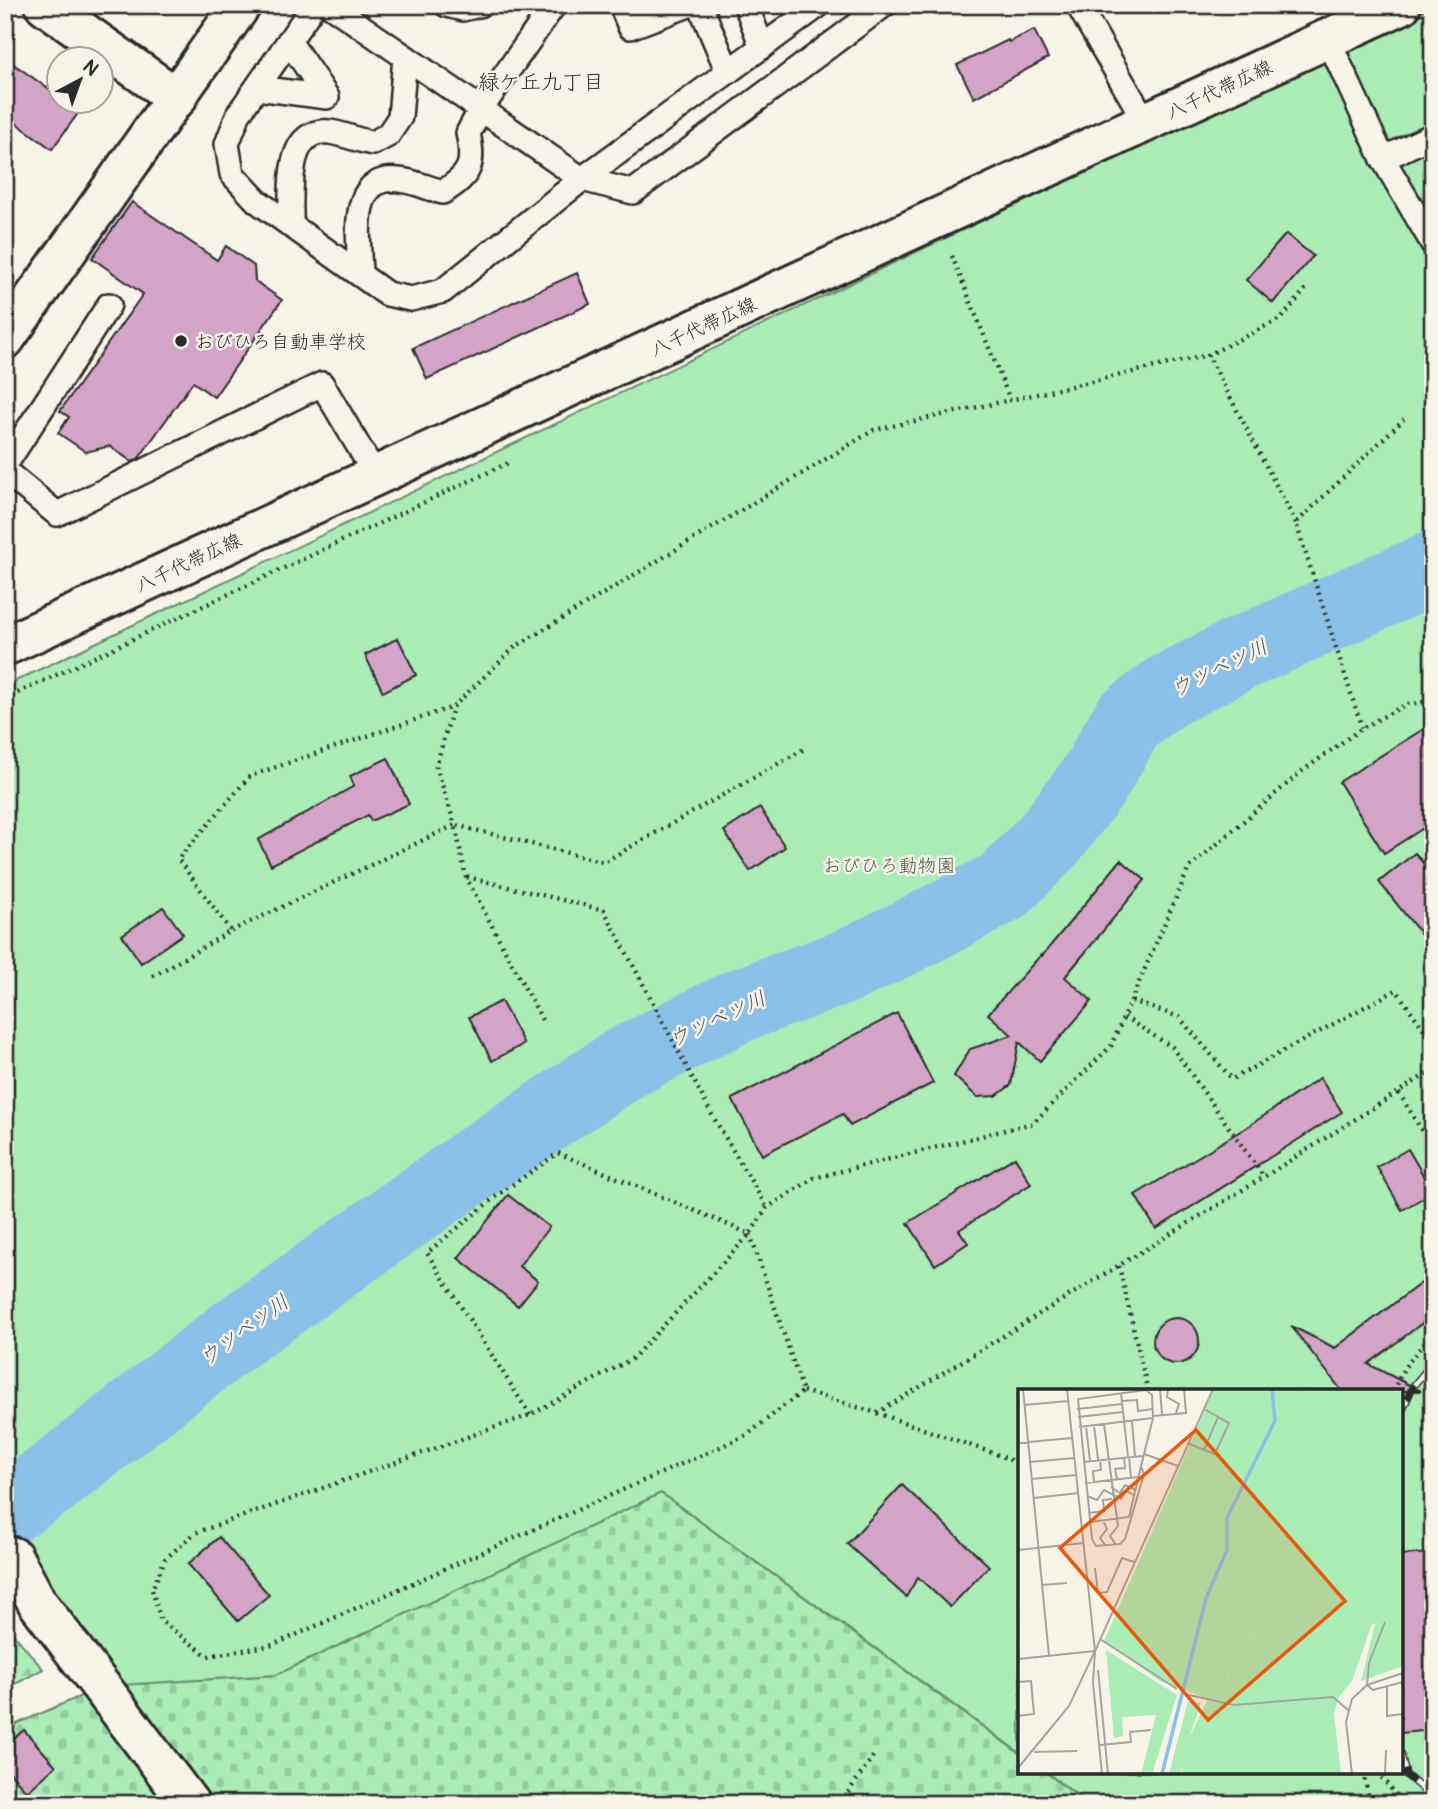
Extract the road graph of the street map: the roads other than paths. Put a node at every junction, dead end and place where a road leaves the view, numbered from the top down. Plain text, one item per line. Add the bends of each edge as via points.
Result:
1 (45, 5) edge
2 (241, 5) edge
3 (314, 5) edge
4 (330, 5) edge
5 (447, 5) edge
6 (479, 5) edge
7 (554, 5) edge
8 (621, 5) edge
9 (689, 5) edge
10 (700, 5) edge
11 (746, 5) edge
12 (819, 5) edge
13 (884, 5) edge
14 (1078, 5) edge
15 (1401, 5) edge
16 (1328, 39) junction
17 (289, 41) junction
18 (762, 47) junction
19 (405, 57) junction
20 (728, 72) junction
21 (257, 88) junction
22 (177, 99) junction
23 (481, 109) junction
24 (1146, 123) junction
25 (1433, 135) edge
26 (1383, 159) junction
27 (582, 179) junction
28 (291, 226) junction
29 (1433, 244) edge
30 (360, 274) junction
31 (109, 305) dead end
32 (5, 339) edge
33 (5, 465) edge
34 (5, 471) edge
35 (376, 476) junction
36 (5, 646) edge
37 (13, 1557) dead end
38 (190, 1804) edge

1 - 22 main road
2 - 22 main road
3 - 17 lane
4 - 19 lane
5 - 6 lane via 463,9
7 - 23 lane
8 - 9 lane via 630,27
10 - 20 lane
11 - 18 lane
12 - 18 lane
13 - 27 lane via 632,192
14 - 24 lane
15 - 16 main road, 八千代帯広線
16 - 24 main road, 八千代帯広線
16 - 26 lane
17 - 21 lane
17 - 21 lane via 327,97
18 - 20 lane
19 - 23 lane
19 - 28 lane via 400,117 388,135 373,143 329,132 311,135 297,148
20 - 27 lane
21 - 28 lane via 239,113 227,144 232,174 257,201
22 - 32 main road
23 - 27 lane
23 - 30 lane via 468,133 473,154 468,172 457,183 443,192 406,180 384,180 370,187 359,206
24 - 35 main road, 八千代帯広線
25 - 26 lane
26 - 29 lane
27 - 30 lane via 443,291 411,299 387,294
28 - 30 lane
31 - 33 lane
34 - 35 lane via 57,514 322,384
35 - 36 main road, 八千代帯広線
37 - 38 main road via 37,1602

